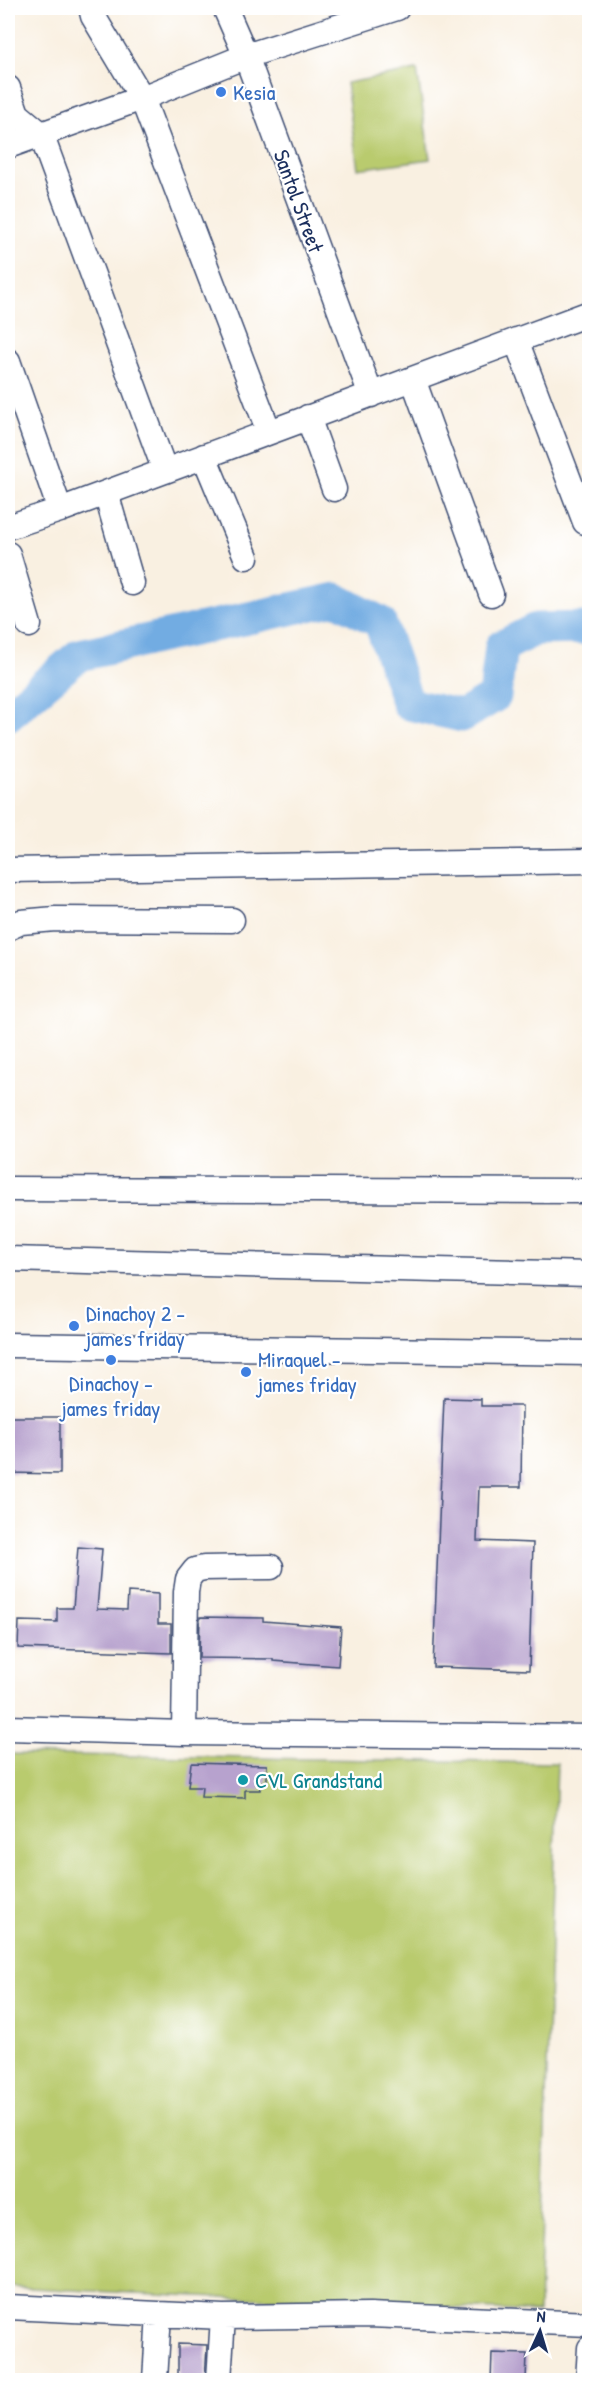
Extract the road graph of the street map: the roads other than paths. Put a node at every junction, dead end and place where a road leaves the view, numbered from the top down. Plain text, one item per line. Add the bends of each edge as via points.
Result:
1 (91, 8) edge
2 (225, 8) edge
3 (397, 8) edge
4 (350, 16) edge
5 (246, 56) junction
6 (8, 88) edge
7 (142, 98) junction
8 (41, 134) junction
9 (8, 146) edge
10 (590, 313) edge
11 (516, 340) junction
12 (8, 361) edge
13 (413, 379) junction
14 (371, 395) junction
15 (308, 417) junction
16 (269, 432) junction
17 (204, 456) junction
18 (165, 471) junction
19 (334, 489) dead end
20 (106, 492) junction
21 (60, 510) junction
22 (585, 522) dead end
23 (8, 527) edge
24 (8, 554) edge
25 (246, 557) dead end
26 (132, 583) dead end
27 (491, 594) dead end
28 (29, 625) dead end
29 (590, 861) edge
30 (8, 870) edge
31 (232, 920) dead end
32 (8, 928) edge
33 (8, 1189) edge
34 (590, 1191) edge
35 (8, 1259) edge
36 (590, 1274) edge
37 (8, 1345) edge
38 (590, 1353) edge
39 (271, 1567) dead end
40 (8, 1728) edge
41 (184, 1733) junction
42 (590, 1737) edge
43 (8, 2307) edge
44 (159, 2314) junction
45 (223, 2317) junction
46 (590, 2324) edge
47 (590, 2348) edge
48 (155, 2380) edge
49 (219, 2380) edge
50 (588, 2380) edge

1 - 7 street
2 - 5 street, Santol Street
3 - 4 street
4 - 5 street
5 - 7 street
5 - 14 street, Santol Street
6 - 8 street via 17,114
7 - 8 street
7 - 16 street
8 - 9 street
8 - 18 street
10 - 11 street
11 - 13 street
11 - 22 street
12 - 21 street
13 - 14 street
13 - 27 street
14 - 15 street
15 - 16 street
15 - 19 street
16 - 17 street
17 - 18 street
17 - 25 street
18 - 20 street
20 - 21 street
20 - 26 street
21 - 23 street
24 - 28 street
29 - 30 street
31 - 32 street via 55,919 21,922
33 - 34 street
35 - 36 street
37 - 38 street
39 - 41 street via 204,1568 195,1570 188,1579
40 - 41 street
41 - 42 street
43 - 44 street
44 - 45 street
44 - 48 street
45 - 46 street via 369,2315
45 - 49 street
47 - 50 street

